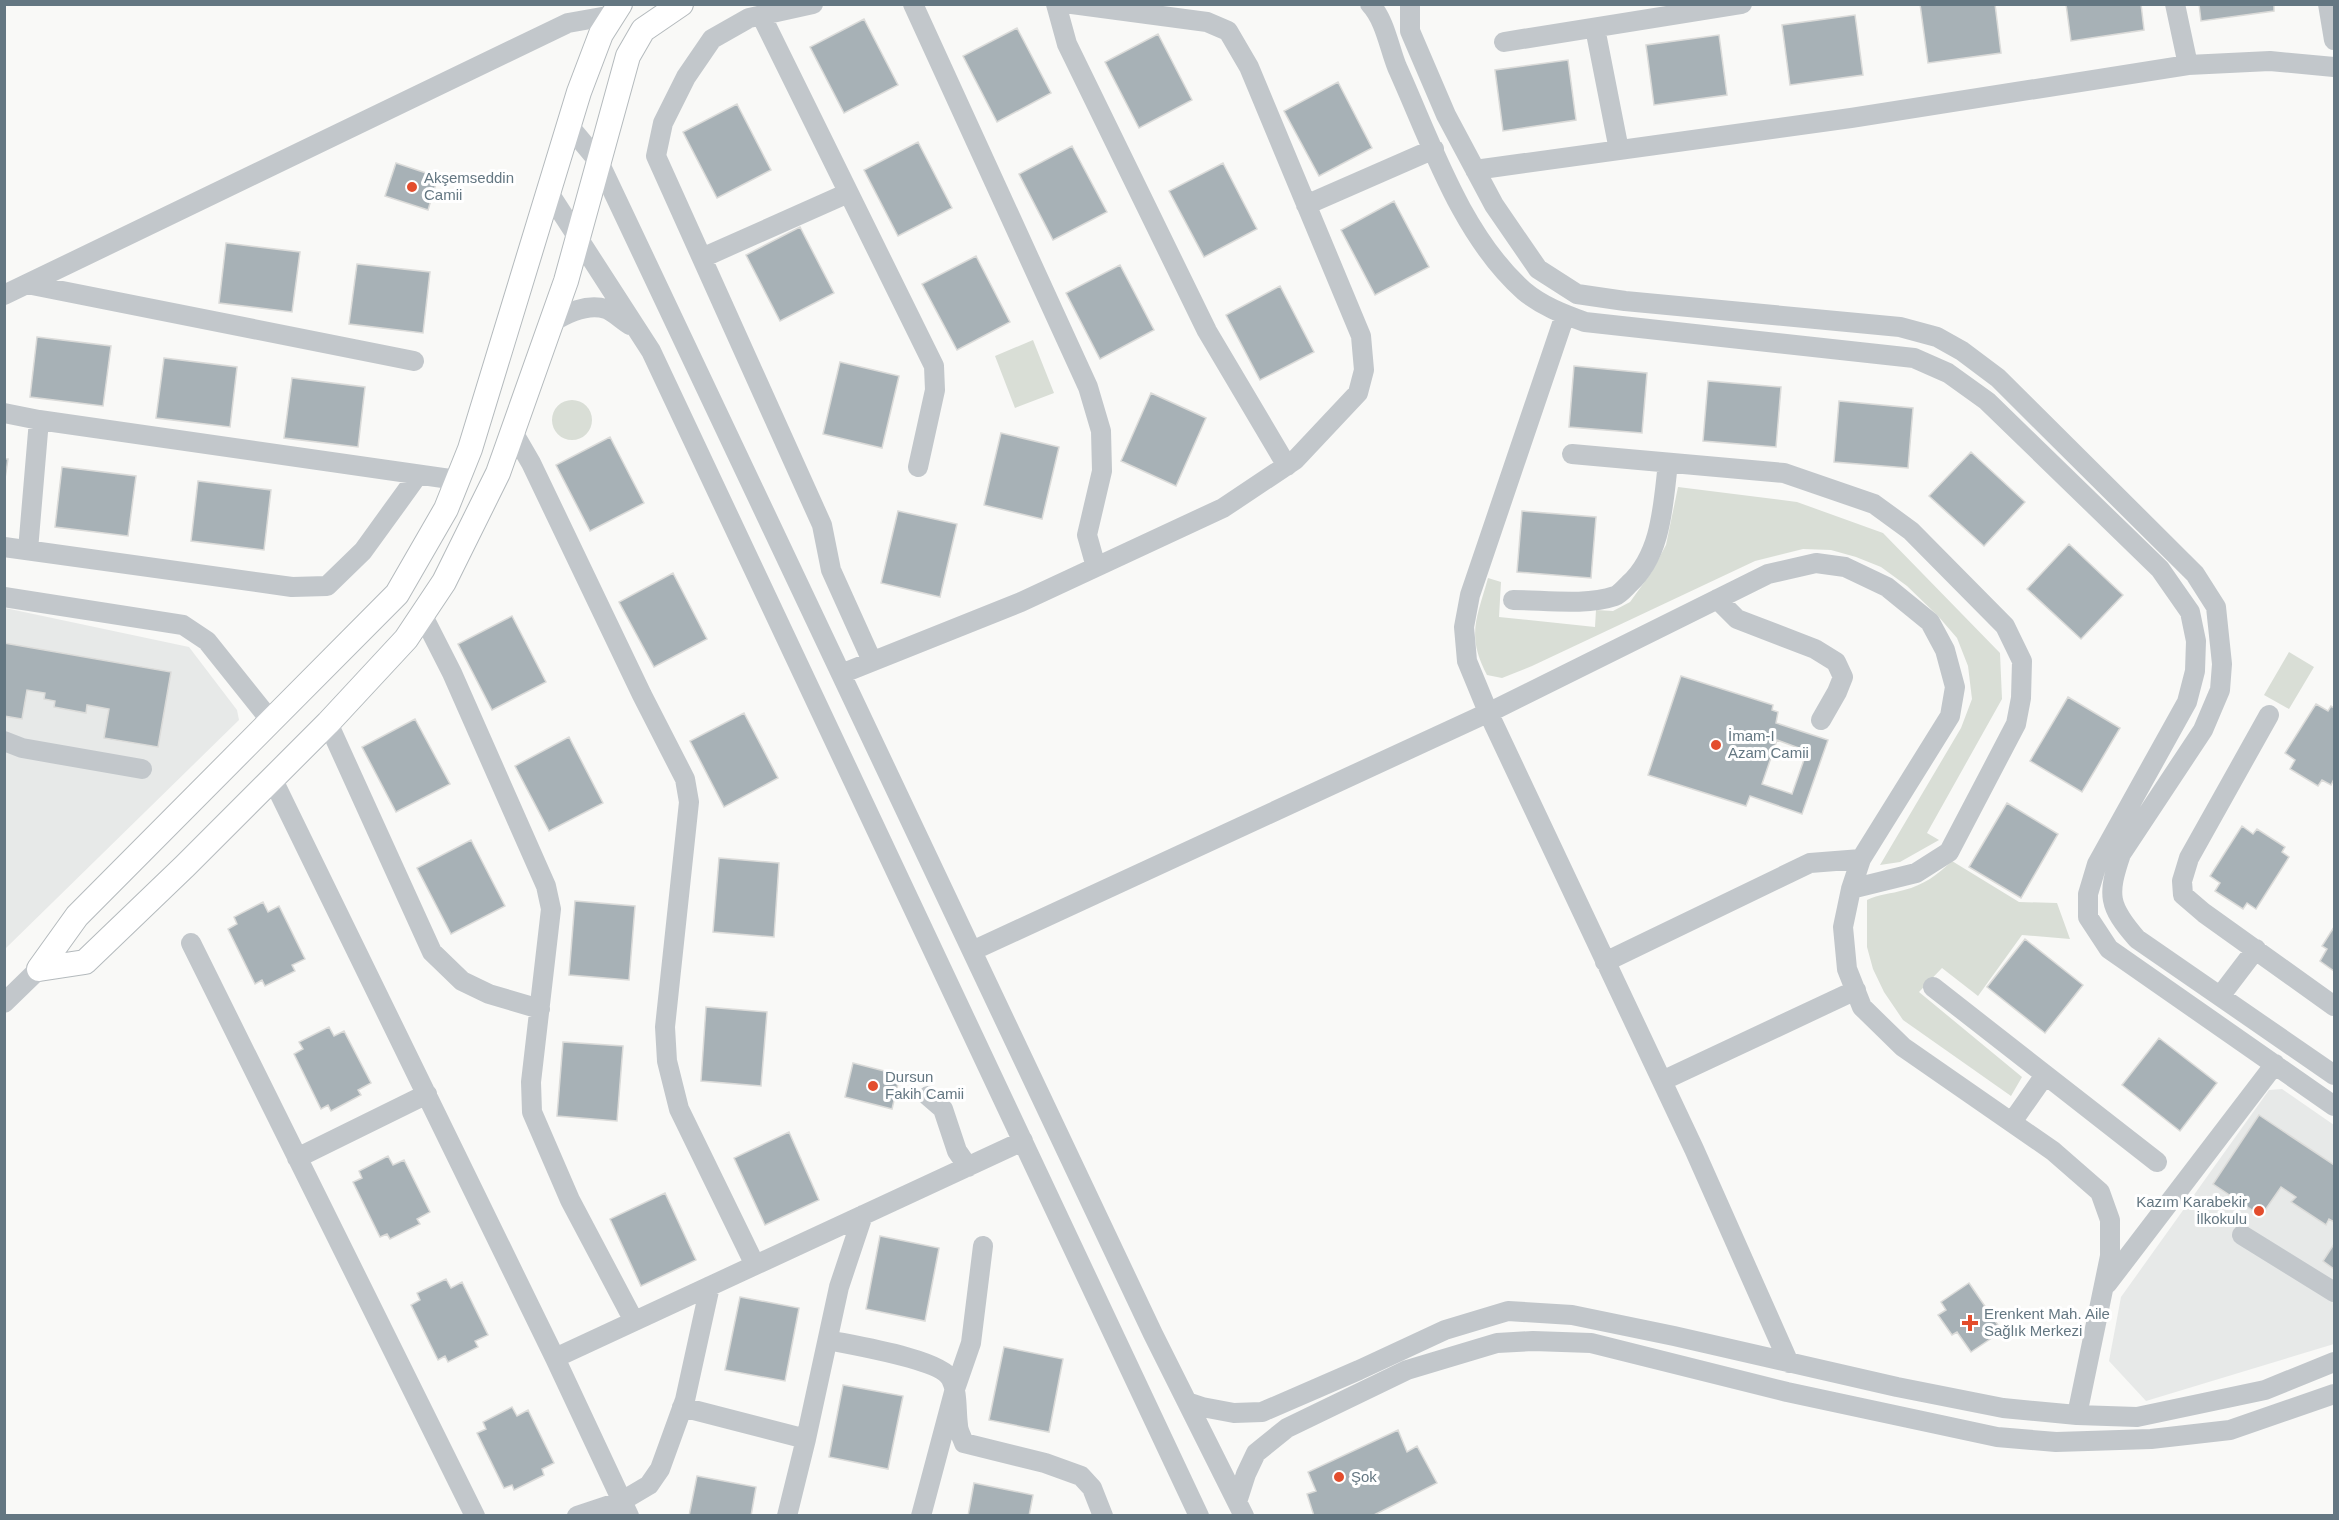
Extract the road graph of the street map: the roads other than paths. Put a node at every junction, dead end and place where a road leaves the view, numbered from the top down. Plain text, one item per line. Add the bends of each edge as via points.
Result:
1 (681, 4) edge
2 (813, 4) edge
3 (913, 4) edge
4 (1056, 4) edge
5 (1072, 4) edge
6 (1371, 4) edge
7 (1410, 4) edge
8 (1742, 4) edge
9 (2175, 4) edge
10 (2328, 4) edge
11 (616, 10) edge
12 (760, 15) junction
13 (1595, 28) junction
14 (2334, 40) edge
15 (1504, 42) dead end
16 (2188, 65) junction
17 (2334, 67) edge
18 (569, 126) junction
19 (1434, 149) junction
20 (1619, 150) junction
21 (599, 162) junction
22 (1475, 170) junction
23 (549, 193) junction
24 (848, 193) junction
25 (1306, 205) junction
26 (578, 237) junction
27 (702, 258) junction
28 (27, 284) junction
29 (4, 295) edge
30 (1565, 315) junction
31 (551, 322) junction
32 (637, 330) junction
33 (414, 362) dead end
34 (4, 412) edge
35 (39, 420) junction
36 (513, 432) junction
37 (1572, 454) dead end
38 (1668, 463) junction
39 (1287, 466) junction
40 (918, 468) dead end
41 (418, 475) junction
42 (457, 480) junction
43 (4, 547) edge
44 (28, 550) junction
45 (1096, 567) junction
46 (4, 597) edge
47 (1717, 598) junction
48 (1513, 600) dead end
49 (422, 614) junction
50 (872, 661) junction
51 (841, 674) junction
52 (1488, 712) junction
53 (2269, 715) dead end
54 (1821, 720) dead end
55 (271, 721) junction
56 (328, 723) junction
57 (4, 741) edge
58 (142, 768) dead end
59 (272, 778) junction
60 (1862, 859) junction
61 (1851, 889) junction
62 (191, 943) dead end
63 (2256, 950) junction
64 (972, 951) junction
65 (1605, 962) junction
66 (39, 969) junction
67 (1933, 987) dead end
68 (1856, 990) junction
69 (2220, 995) junction
70 (4, 1003) edge
71 (2334, 1006) edge
72 (540, 1009) junction
73 (2275, 1064) junction
74 (2334, 1074) edge
75 (2045, 1075) junction
76 (1662, 1082) junction
77 (427, 1094) junction
78 (927, 1096) dead end
79 (2334, 1106) edge
80 (2012, 1122) junction
81 (1023, 1142) junction
82 (297, 1158) junction
83 (2157, 1162) dead end
84 (968, 1167) junction
85 (863, 1215) junction
86 (2242, 1235) dead end
87 (983, 1246) dead end
88 (755, 1265) junction
89 (710, 1286) junction
90 (2103, 1288) junction
91 (2334, 1292) edge
92 (634, 1321) junction
93 (828, 1340) junction
94 (555, 1358) junction
95 (2334, 1362) edge
96 (1790, 1363) junction
97 (954, 1392) junction
98 (2334, 1394) edge
99 (1187, 1402) junction
100 (682, 1407) junction
101 (2077, 1414) junction
102 (806, 1439) junction
103 (625, 1508) edge
104 (1240, 1509) edge
105 (474, 1515) edge
106 (577, 1515) edge
107 (787, 1515) edge
108 (921, 1515) edge
109 (1103, 1515) edge
110 (1199, 1515) edge

1 - 21 main road via 643,30 628,56
2 - 12 street
3 - 45 street via 1088,387 1101,431 1102,471 1087,535
4 - 39 street via 1067,44 1207,331
5 - 25 street via 1208,22 1228,31 1249,67
6 - 19 street
7 - 22 street via 1410,31
8 - 13 street
9 - 16 street
10 - 14 street
11 - 18 main road via 601,34
11 - 28 street via 568,23
12 - 24 street
12 - 27 street via 712,39 686,76 663,123 656,156
13 - 15 street
13 - 20 street
16 - 17 street via 2270,61
16 - 20 street
18 - 21 street
18 - 23 main road
19 - 25 street
19 - 30 street via 1454,194 1494,261 1526,292
20 - 22 street
21 - 26 main road
21 - 51 street
22 - 69 street via 1538,269 1577,294 1900,327 1937,337 1962,351 1998,378 2195,574 2216,607 2222,664 2220,690 2204,730 2121,854 2111,898 2120,920 2137,939
23 - 26 street
23 - 42 main road
24 - 27 street
24 - 40 street via 934,366 935,390
25 - 39 street via 1361,336 1364,370 1358,393
26 - 31 main road
26 - 32 street
27 - 50 street via 822,525 831,570
28 - 29 street
28 - 33 street
30 - 52 street via 1470,595 1464,627 1467,661
30 - 73 street via 1584,322 1914,358 1948,373 1987,401 2160,568 2190,612 2196,641 2195,670 2187,702 2097,864 2088,894 2088,917 2109,949
31 - 32 street via 569,312 606,309
31 - 36 main road
32 - 81 street via 656,362
34 - 35 street
35 - 41 street
35 - 44 street
36 - 49 main road via 498,473 444,582
36 - 88 street via 685,779 689,802 665,1027 667,1060 679,1108
37 - 38 street
38 - 48 street via 1662,518 1654,545 1637,576 1617,595 1592,601
38 - 61 street via 1784,473 1874,504 1911,531 2005,626 2022,661 2016,724 1949,852 1916,873
39 - 45 street via 1223,508
41 - 42 street
41 - 44 street via 363,550 327,586 292,587
42 - 55 main road via 446,509 397,594
43 - 44 street
45 - 50 street
46 - 55 street via 183,625 207,641
47 - 52 street
47 - 54 street via 1737,619 1815,649 1836,662 1844,677
47 - 60 street via 1768,574 1816,563 1845,567 1887,587 1930,622 1945,650 1955,687 1950,716
49 - 56 main road via 406,639
49 - 72 street via 546,886 551,909
50 - 51 street
51 - 64 street
52 - 64 street
52 - 65 street
53 - 63 street via 2189,858 2182,881 2183,895
55 - 66 main road via 77,916
56 - 59 main road
56 - 72 street via 432,952 462,981 489,994
57 - 58 street via 22,748
59 - 66 main road via 85,962
59 - 77 street
60 - 61 street
60 - 65 street via 1810,863
61 - 68 street via 1843,927 1847,969
62 - 82 street
63 - 69 street
63 - 71 street
64 - 99 street
65 - 76 street
66 - 70 street
67 - 75 street
68 - 76 street
68 - 80 street via 1863,1007 1903,1047
69 - 74 street
72 - 92 street via 531,1082 532,1112 570,1200
73 - 79 street
73 - 90 street
75 - 80 street
75 - 83 street
76 - 96 street
77 - 82 street
77 - 94 street
78 - 84 street via 943,1109 957,1150
80 - 90 street via 2100,1192 2110,1220 2110,1256
81 - 84 street
81 - 110 street
82 - 105 street
84 - 85 street
85 - 88 street
85 - 93 street via 839,1287
86 - 91 street
87 - 97 street via 971,1343
88 - 89 street
89 - 92 street
89 - 100 street
90 - 101 street
92 - 94 street
93 - 97 street via 911,1358 940,1369 951,1378
93 - 102 street
94 - 103 street
95 - 101 street via 2265,1390 2137,1417
96 - 99 street via 1572,1315 1508,1311 1445,1330 1262,1412 1234,1413
96 - 101 street via 2003,1408
97 - 108 street
97 - 109 street via 958,1428 964,1443 1082,1476 1092,1488
98 - 104 street via 2230,1430 2151,1439 2056,1442 1997,1437 1590,1343 1497,1343 1407,1370 1287,1428 1256,1453 1246,1474
99 - 104 street
100 - 102 street
100 - 103 street via 660,1468
102 - 107 street
103 - 106 street

